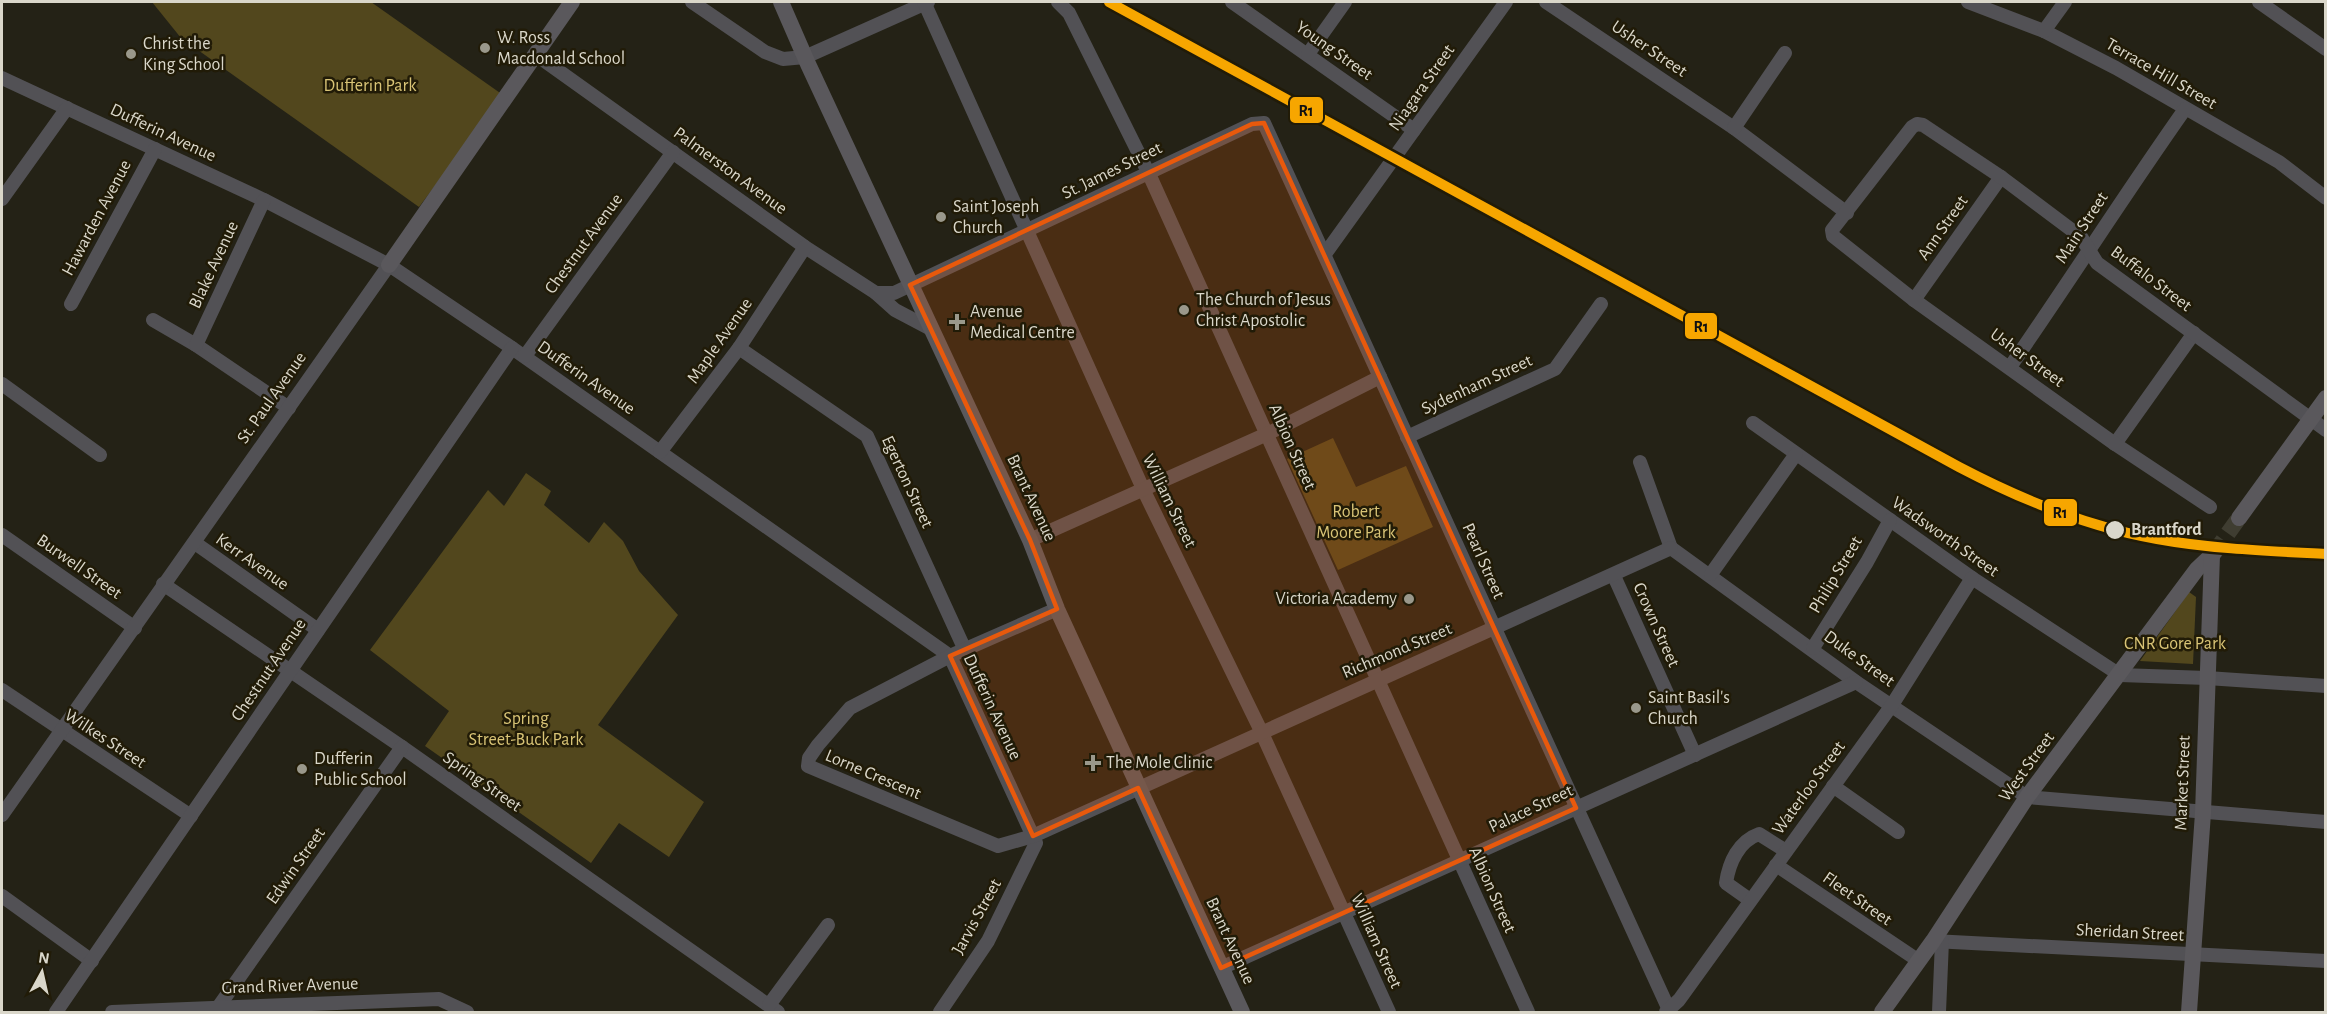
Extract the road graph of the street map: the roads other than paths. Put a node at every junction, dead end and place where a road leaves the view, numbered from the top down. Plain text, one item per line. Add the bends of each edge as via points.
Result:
1 (572, 2) edge
2 (692, 2) edge
3 (781, 2) edge
4 (926, 2) edge
5 (1232, 2) edge
6 (1345, 2) edge
7 (1506, 2) edge
8 (1546, 2) edge
9 (1968, 2) edge
10 (2065, 2) edge
11 (2259, 2) edge
12 (1064, 4) edge
13 (2044, 31) junction
14 (2325, 49) edge
15 (1785, 53) dead end
16 (535, 54) junction
17 (1308, 54) junction
18 (805, 57) junction
19 (2, 78) edge
20 (67, 108) junction
21 (2185, 109) junction
22 (1264, 123) joint
23 (1734, 128) junction
24 (1414, 130) junction
25 (155, 149) junction
26 (673, 152) junction
27 (1149, 174) junction
28 (2001, 177) junction
29 (2325, 198) edge
30 (2, 199) edge
31 (264, 200) junction
32 (1847, 213) junction
33 (1026, 232) junction
34 (805, 248) junction
35 (2089, 251) junction
36 (1324, 254) junction
37 (389, 265) junction
38 (910, 285) junction
39 (876, 293) junction
40 (1914, 300) junction
41 (71, 304) dead end
42 (1601, 304) dead end
43 (153, 320) dead end
44 (931, 329) junction
45 (2194, 333) junction
46 (196, 345) junction
47 (512, 348) junction
48 (739, 348) junction
49 (525, 356) junction
50 (2010, 367) junction
51 (1380, 377) junction
52 (2, 384) edge
53 (2325, 398) edge
54 (289, 408) junction
55 (2311, 419) junction
56 (1753, 423) dead end
57 (2325, 430) edge
58 (1267, 434) junction
59 (1407, 437) junction
60 (2115, 444) junction
61 (660, 452) junction
62 (100, 454) dead end
63 (1796, 454) junction
64 (1640, 462) dead end
65 (1144, 491) junction
66 (2210, 507) dead end
67 (2238, 518) tunnel mouth
68 (1890, 520) junction
69 (2, 535) edge
70 (1030, 540) junction
71 (195, 543) junction
72 (1671, 548) junction
73 (2213, 554) joint
74 (1710, 574) junction
75 (1614, 576) junction
76 (1972, 578) junction
77 (163, 584) junction
78 (1057, 609) junction
79 (135, 628) junction
80 (1494, 629) junction
81 (318, 630) junction
82 (1813, 648) junction
83 (965, 650) junction
84 (950, 656) junction
85 (290, 671) junction
86 (2120, 675) junction
87 (2207, 678) junction
88 (1375, 680) junction
89 (1856, 682) junction
90 (2325, 686) edge
91 (2, 690) edge
92 (1892, 705) junction
93 (60, 731) junction
94 (1261, 731) junction
95 (402, 747) junction
96 (1695, 755) junction
97 (1833, 786) junction
98 (1138, 788) junction
99 (2027, 797) junction
100 (1576, 808) junction
101 (2203, 813) junction
102 (2, 815) edge
103 (191, 816) junction
104 (2325, 822) edge
105 (1898, 832) dead end
106 (1033, 836) junction
107 (1786, 851) junction
108 (1460, 862) junction
109 (1776, 865) junction
110 (2, 896) edge
111 (1750, 900) junction
112 (1344, 914) junction
113 (828, 925) dead end
114 (1937, 941) junction
115 (2193, 954) junction
116 (2325, 960) edge
117 (92, 961) junction
118 (1919, 961) junction
119 (1221, 968) junction
120 (219, 1006) junction
121 (264, 1009) edge
122 (774, 1009) edge
123 (56, 1012) edge
124 (112, 1012) edge
125 (128, 1012) edge
126 (467, 1012) edge
127 (940, 1012) edge
128 (1242, 1012) edge
129 (1389, 1012) edge
130 (1528, 1012) edge
131 (1669, 1012) edge
132 (1882, 1012) edge
133 (1939, 1012) edge
134 (2189, 1012) edge

1 - 16 main road, St. Paul Avenue
2 - 18 street via 765,52 783,59
3 - 18 main road, Brant Avenue
4 - 18 street
4 - 33 street, William Street
5 - 17 street, Young Street
6 - 17 street
7 - 24 street, Niagara Street
8 - 23 street, Usher Street
9 - 13 street, Terrace Hill Street
10 - 13 street
11 - 14 street
12 - 27 street, Albion Street
13 - 21 street, Terrace Hill Street
15 - 23 street
16 - 26 street, Palmerston Avenue
16 - 37 main road, St. Paul Avenue
17 - 24 street, Young Street
18 - 38 main road, Brant Avenue
19 - 20 street, Dufferin Avenue
20 - 25 street, Dufferin Avenue
20 - 30 street
21 - 29 street, Terrace Hill Street via 2279,162
21 - 35 street, Main Street
22 - 27 street, St. James Street via 1252,124
22 - 36 street, Pearl Street
23 - 32 street, Usher Street
24 - 36 street, Niagara Street
25 - 31 street, Dufferin Avenue
25 - 41 street, Hawarden Avenue
26 - 34 street, Palmerston Avenue
26 - 49 street, Chestnut Avenue
27 - 33 street, St. James Street
27 - 58 street, Albion Street
28 - 32 street, Buffalo Street via 1917,124
28 - 35 street, Buffalo Street via 2081,237
28 - 40 street, Ann Street
31 - 37 street, Dufferin Avenue
31 - 46 street, Blake Avenue
32 - 40 street, Usher Street via 1832,230 1836,240
33 - 38 street, St. James Street
33 - 65 street, William Street
34 - 39 street, Palmerston Avenue
34 - 48 street, Maple Avenue
35 - 45 street, Buffalo Street via 2097,263
35 - 50 street, Main Street
36 - 51 street, Pearl Street
37 - 47 street, Dufferin Avenue
37 - 54 street, St. Paul Avenue
38 - 39 street via 894,293
38 - 44 main road, Brant Avenue
39 - 44 street, Palmerston Avenue via 895,310
40 - 50 street, Usher Street
42 - 59 street, Sydenham Street via 1555,369
43 - 46 street
44 - 70 main road, Brant Avenue
45 - 55 street, Buffalo Street
45 - 60 street
46 - 54 street
47 - 49 street, Dufferin Avenue
47 - 81 street, Chestnut Avenue
48 - 61 street, Maple Avenue
48 - 83 street, Egerton Street via 867,436
49 - 61 street, Dufferin Avenue
50 - 60 street, Usher Street
51 - 58 street
51 - 59 street, Pearl Street
52 - 62 street
53 - 55 main road
54 - 71 street, St. Paul Avenue
55 - 57 street, Buffalo Street
55 - 67 main road
56 - 63 street, Wadsworth Street
58 - 65 street
58 - 88 street, Albion Street
59 - 80 street, Pearl Street
60 - 66 street, Usher Street
61 - 84 street, Dufferin Avenue
63 - 68 street, Wadsworth Street
63 - 74 street
64 - 72 street
65 - 70 street
65 - 94 street, William Street
68 - 76 street, Wadsworth Street
68 - 82 street, Philip Street
69 - 79 street, Burwell Street
70 - 78 main road, Brant Avenue
71 - 77 street, St. Paul Avenue
71 - 81 street, Kerr Avenue
72 - 74 street, Duke Street
72 - 75 street, Richmond Street
73 - 86 main road, West Street via 2197,569
73 - 87 main road, Market Street
74 - 82 street, Duke Street
75 - 80 street, Richmond Street
75 - 96 street, Crown Street
76 - 86 street, Wadsworth Street
76 - 92 street, Waterloo Street
77 - 79 street, St. Paul Avenue
77 - 85 street, Spring Street
78 - 83 street, Lorne Crescent
78 - 98 main road, Brant Avenue
79 - 93 street, St. Paul Avenue
80 - 88 street, Richmond Street
80 - 100 street, Pearl Street
81 - 85 street, Chestnut Avenue
82 - 89 street, Duke Street
83 - 84 street, Lorne Crescent
84 - 106 street, Dufferin Avenue
84 - 106 street, Lorne Crescent via 850,708 818,745 808,766 998,846
85 - 95 street, Spring Street
85 - 103 street, Chestnut Avenue
86 - 87 street
86 - 99 main road, West Street
87 - 90 street
87 - 101 main road, Market Street
88 - 94 street, Richmond Street
88 - 108 street, Albion Street
89 - 92 street, Duke Street
89 - 96 street, Palace Street
91 - 93 street, Wilkes Street
92 - 97 street, Waterloo Street
92 - 99 street, Duke Street
93 - 102 street, St. Paul Avenue
93 - 103 street, Wilkes Street
94 - 98 street, Richmond Street
94 - 112 street, William Street
95 - 120 street, Edwin Street
95 - 122 street, Spring Street
96 - 100 street, Palace Street
97 - 105 street
97 - 107 street, Waterloo Street
98 - 106 street, Lorne Crescent
98 - 119 main road, Brant Avenue
99 - 101 street
99 - 114 main road, West Street
100 - 108 street, Palace Street
100 - 131 street, Pearl Street
101 - 104 street
101 - 115 main road, Market Street
103 - 117 street, Chestnut Avenue
106 - 127 street, Jarvis Street via 1036,843 988,941
107 - 109 street, Waterloo Street
107 - 111 street via 1760,834 1748,838 1728,866 1726,883
108 - 112 street, Palace Street
108 - 130 street, Albion Street
109 - 111 street, Waterloo Street
109 - 118 street, Fleet Street
110 - 117 street
111 - 131 street, Waterloo Street
112 - 119 street, Palace Street
112 - 129 street, William Street
113 - 122 street
114 - 115 street, Sheridan Street
114 - 118 main road, West Street
114 - 133 street
115 - 116 street, Sheridan Street
115 - 134 main road, Market Street
117 - 123 street, Chestnut Avenue
118 - 132 main road, West Street
119 - 128 main road, Brant Avenue
120 - 121 street, Grand River Avenue
120 - 125 street, Grand River Avenue
121 - 126 street, Grand River Avenue via 439,999
124 - 125 street, Grand River Avenue

